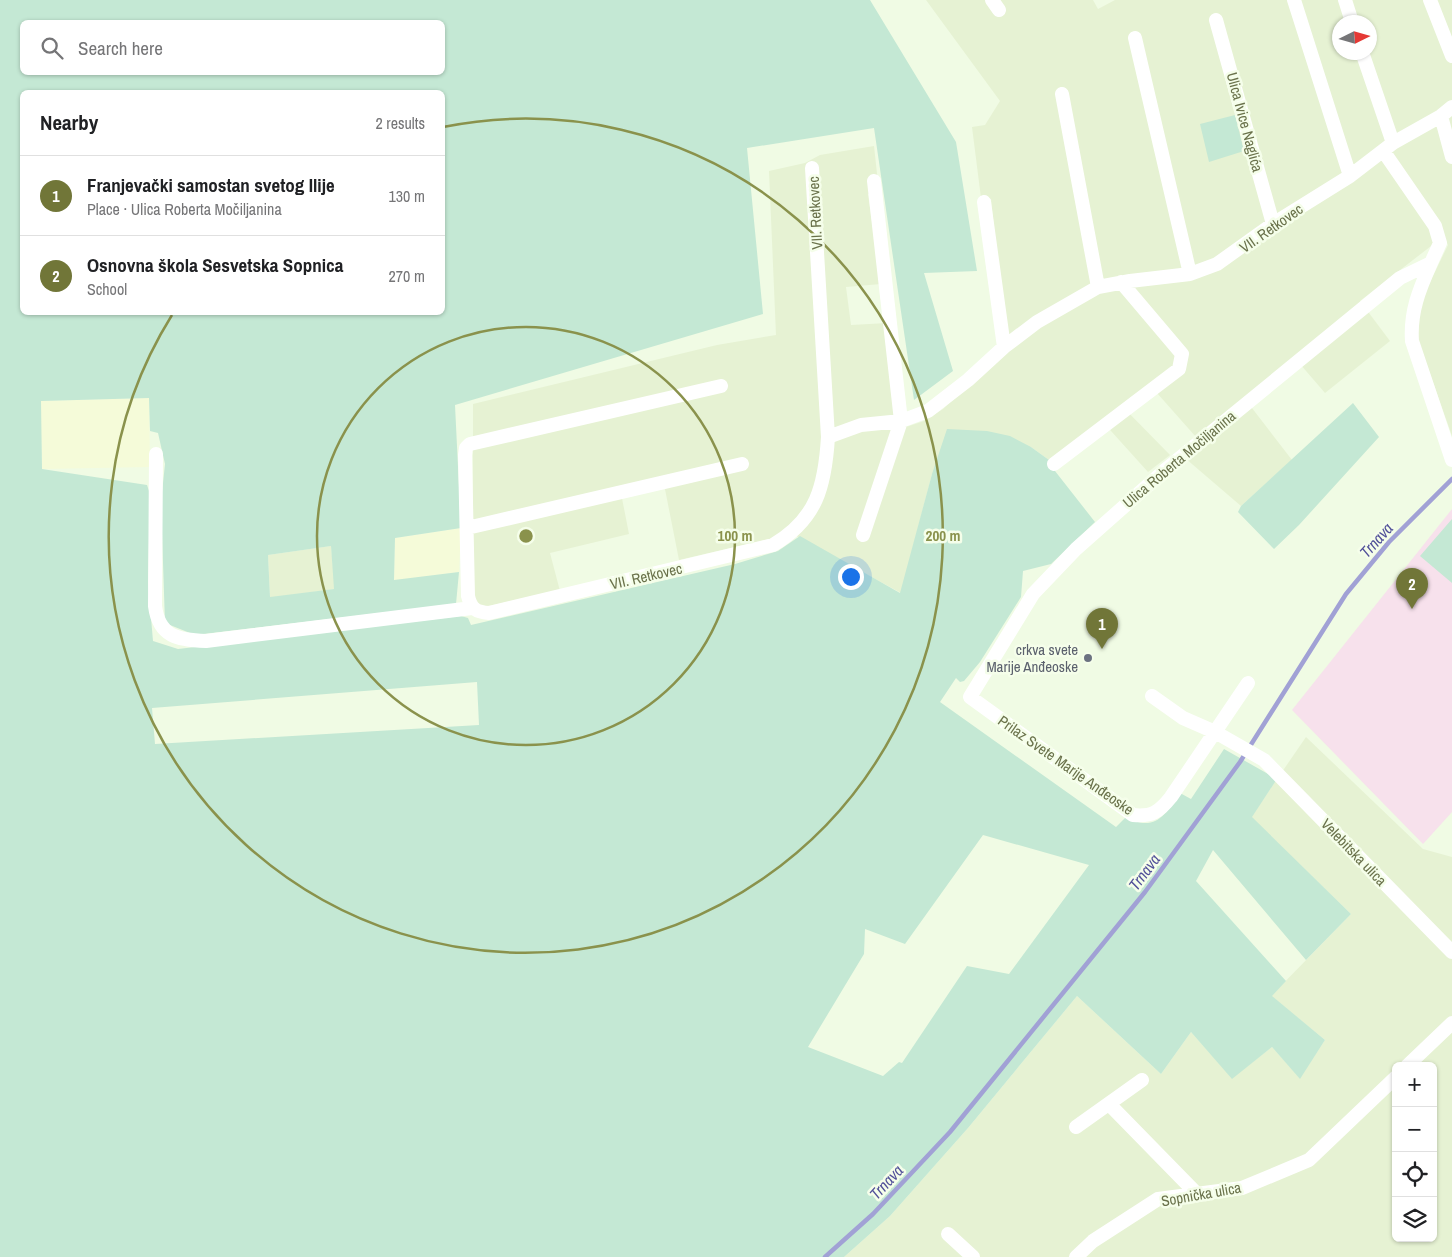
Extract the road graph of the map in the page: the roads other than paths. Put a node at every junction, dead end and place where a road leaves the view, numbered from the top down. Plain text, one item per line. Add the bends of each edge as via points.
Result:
1 (1294, 0) edge
2 (1345, 0) edge
3 (1430, 0) edge
4 (1350, 15) edge
5 (1216, 20) dead end
6 (1135, 38) dead end
7 (1452, 56) edge
8 (1364, 60) edge
9 (1062, 94) dead end
10 (1447, 111) edge
11 (1388, 148) junction
12 (1452, 157) edge
13 (812, 168) dead end
14 (1350, 176) junction
15 (874, 181) dead end
16 (984, 202) dead end
17 (1273, 224) junction
18 (1431, 263) junction
19 (1190, 274) junction
20 (1121, 282) junction
21 (1098, 287) junction
22 (1004, 347) junction
23 (721, 386) dead end
24 (901, 421) junction
25 (828, 437) junction
26 (156, 454) dead end
27 (1452, 460) edge
28 (742, 464) dead end
29 (1054, 464) dead end
30 (467, 528) junction
31 (863, 535) dead end
32 (472, 608) junction
33 (1248, 684) dead end
34 (1152, 696) dead end
35 (970, 697) joint
36 (1215, 732) junction
37 (1452, 952) edge
38 (1452, 1025) edge
39 (1411, 1062) edge
40 (1142, 1080) dead end
41 (1392, 1081) edge
42 (1110, 1105) junction
43 (1076, 1127) dead end
44 (1197, 1194) junction
45 (948, 1234) dead end
46 (973, 1257) edge
47 (1076, 1257) edge

1 - 14 street
2 - 4 street
3 - 7 street
5 - 17 street, Ulica Ivice Naglića
6 - 19 street
8 - 11 street
9 - 21 street
10 - 11 street, VII. Retkovec
10 - 12 street, VII. Retkovec
11 - 14 street, VII. Retkovec
11 - 18 street via 1435,226 1440,242
13 - 25 street, VII. Retkovec
14 - 17 street, VII. Retkovec
15 - 24 street
16 - 22 street
17 - 19 street, VII. Retkovec via 1217,264
18 - 27 street via 1415,300 1412,341
18 - 35 street, Ulica Roberta Močiljanina via 1400,278 1164,471 1076,549 1033,594
19 - 20 street, VII. Retkovec
20 - 21 street, VII. Retkovec
20 - 29 street via 1182,354 1182,364
21 - 22 street, VII. Retkovec via 1058,309
22 - 24 street, VII. Retkovec via 928,411
23 - 30 street via 470,444 465,455
24 - 25 street, VII. Retkovec via 861,425
24 - 31 street
25 - 32 street, VII. Retkovec via 824,477 805,521 773,545 489,612
26 - 32 street, VII. Retkovec via 155,606 156,618 171,635 185,640 206,641
28 - 30 street
30 - 32 street via 468,596
33 - 36 street, Prilaz Svete Marije Anđeoske
34 - 36 street via 1183,718
35 - 36 street, Prilaz Svete Marije Anđeoske via 1133,815 1147,816 1160,811
36 - 37 street, Velebitska ulica via 1271,766
38 - 39 street
40 - 42 street
41 - 44 street, Sopnička ulica via 1309,1160 1242,1188
42 - 43 street
42 - 44 street
44 - 47 street, Sopnička ulica via 1158,1200 1093,1241
45 - 46 street

